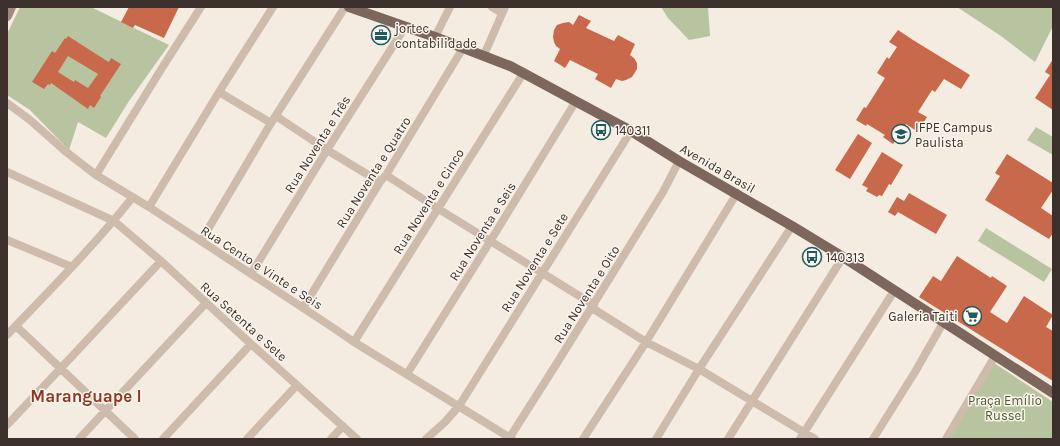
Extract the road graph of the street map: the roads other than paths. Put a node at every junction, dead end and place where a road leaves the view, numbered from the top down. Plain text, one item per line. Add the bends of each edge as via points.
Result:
1 (11, 7) edge
2 (201, 7) edge
3 (273, 7) edge
4 (346, 7) edge
5 (349, 7) edge
6 (450, 7) edge
7 (492, 7) edge
8 (503, 10) edge
9 (7, 16) edge
10 (405, 27) junction
11 (435, 37) junction
12 (463, 48) junction
13 (484, 56) junction
14 (524, 72) junction
15 (219, 92) junction
16 (576, 101) junction
17 (7, 103) edge
18 (273, 120) junction
19 (631, 130) junction
20 (327, 150) junction
21 (679, 160) junction
22 (7, 172) edge
23 (96, 175) junction
24 (386, 175) junction
25 (380, 182) junction
26 (737, 193) junction
27 (132, 198) junction
28 (148, 207) junction
29 (437, 208) junction
30 (114, 221) junction
31 (792, 226) junction
32 (7, 240) edge
33 (491, 240) junction
34 (201, 242) junction
35 (843, 257) junction
36 (161, 261) junction
37 (72, 267) junction
38 (542, 272) junction
39 (251, 274) junction
40 (894, 290) junction
41 (206, 303) junction
42 (593, 306) junction
43 (303, 308) junction
44 (943, 323) junction
45 (16, 326) junction
46 (7, 335) edge
47 (354, 342) junction
48 (646, 342) junction
49 (251, 344) junction
50 (995, 356) junction
51 (61, 368) junction
52 (699, 369) junction
53 (407, 374) junction
54 (297, 385) junction
55 (1053, 393) edge
56 (752, 400) junction
57 (459, 406) junction
58 (106, 411) junction
59 (7, 425) edge
60 (343, 426) junction
61 (802, 436) edge
62 (511, 438) edge
63 (79, 439) edge
64 (135, 439) edge
65 (163, 439) edge
66 (246, 439) edge
67 (330, 439) edge
68 (357, 439) edge
69 (426, 439) edge
70 (583, 439) edge
71 (656, 439) edge
72 (728, 439) edge
73 (815, 439) edge
74 (873, 439) edge
75 (946, 439) edge

1 - 9 street
2 - 23 street
3 - 15 street
4 - 18 street
5 - 10 main road, Avenida Brasil
6 - 11 street
7 - 8 street
8 - 13 street
10 - 11 main road, Avenida Brasil
10 - 20 street, Rua Noventa e Três
11 - 12 main road, Avenida Brasil
12 - 13 main road, Avenida Brasil
12 - 24 street, Rua Noventa e Quatro
13 - 14 main road, Avenida Brasil
14 - 16 main road, Avenida Brasil
14 - 29 street, Rua Noventa e Cinco
15 - 18 street
15 - 28 street
16 - 19 main road, Avenida Brasil
16 - 33 street, Rua Noventa e Seis
17 - 23 street, Rua Cento e Vinte e Seis
18 - 20 street
18 - 34 street
19 - 21 main road, Avenida Brasil
19 - 38 street, Rua Noventa e Sete
20 - 25 street
20 - 39 street, Rua Noventa e Três
21 - 26 main road, Avenida Brasil
21 - 42 street, Rua Noventa e Oito via 663,192
22 - 30 street, Rua Setenta e Sete
23 - 27 street, Rua Cento e Vinte e Seis
24 - 25 street, Rua Noventa e Quatro
24 - 29 street
25 - 43 street, Rua Noventa e Quatro
26 - 31 main road, Avenida Brasil
26 - 48 street
27 - 28 street, Rua Cento e Vinte e Seis
27 - 30 street
28 - 34 street, Rua Cento e Vinte e Seis
29 - 33 street
29 - 47 street, Rua Noventa e Cinco
30 - 36 street, Rua Setenta e Sete
30 - 37 street
31 - 35 main road, Avenida Brasil
31 - 52 street
32 - 37 street
33 - 38 street
33 - 53 street, Rua Noventa e Seis
34 - 39 street, Rua Cento e Vinte e Seis
35 - 40 main road, Avenida Brasil
35 - 56 street
36 - 41 street, Rua Setenta e Sete
36 - 51 street
37 - 45 street
38 - 42 street
38 - 57 street, Rua Noventa e Sete
39 - 43 street, Rua Cento e Vinte e Seis
40 - 44 main road, Avenida Brasil
40 - 61 street
41 - 49 street, Rua Setenta e Sete
41 - 58 street
42 - 48 street
42 - 62 street, Rua Noventa e Oito
43 - 47 street, Rua Cento e Vinte e Seis
44 - 50 main road, Avenida Brasil
44 - 74 street
45 - 46 street
45 - 51 street
47 - 53 street, Rua Cento e Vinte e Seis
48 - 52 street
48 - 70 street
49 - 54 street, Rua Setenta e Sete
49 - 65 street
50 - 55 main road, Avenida Brasil
50 - 75 street
51 - 58 street
51 - 59 street
52 - 56 street
52 - 71 street
53 - 57 street, Rua Cento e Vinte e Seis
54 - 60 street, Rua Setenta e Sete
54 - 66 street
56 - 61 street
56 - 72 street
57 - 62 street, Rua Cento e Vinte e Seis
57 - 69 street, Rua Noventa e Sete
58 - 63 street
58 - 64 street
60 - 67 street
60 - 68 street, Rua Setenta e Sete
61 - 73 street

